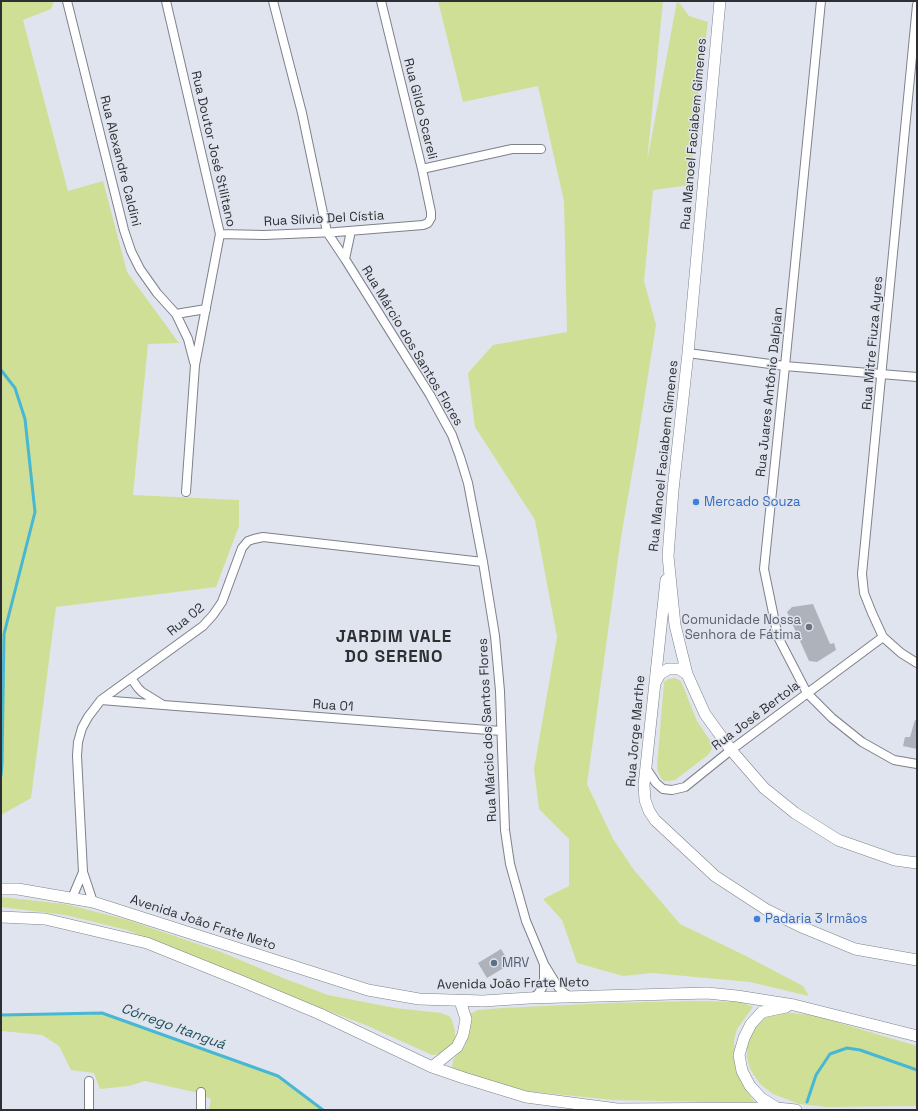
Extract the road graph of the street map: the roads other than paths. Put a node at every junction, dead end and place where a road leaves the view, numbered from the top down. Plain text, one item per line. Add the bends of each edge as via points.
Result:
1 (68, 1) edge
2 (166, 1) edge
3 (273, 1) edge
4 (381, 1) edge
5 (720, 1) edge
6 (821, 1) edge
7 (917, 5) edge
8 (541, 149) dead end
9 (422, 169) junction
10 (428, 223) joint
11 (351, 231) junction
12 (327, 232) junction
13 (220, 234) junction
14 (345, 259) junction
15 (206, 309) junction
16 (176, 314) junction
17 (688, 353) junction
18 (195, 365) junction
19 (785, 366) junction
20 (882, 374) junction
21 (917, 377) edge
22 (186, 492) dead end
23 (668, 556) junction
24 (483, 562) junction
25 (883, 637) junction
26 (917, 663) edge
27 (688, 674) junction
28 (131, 678) junction
29 (654, 684) junction
30 (807, 693) junction
31 (101, 700) junction
32 (163, 705) junction
33 (501, 731) junction
34 (731, 750) junction
35 (917, 764) edge
36 (646, 768) junction
37 (917, 863) edge
38 (83, 872) junction
39 (1, 889) edge
40 (72, 898) junction
41 (93, 902) junction
42 (1, 917) edge
43 (917, 960) edge
44 (544, 964) junction
45 (571, 997) junction
46 (532, 998) junction
47 (460, 1001) junction
48 (794, 1005) junction
49 (917, 1036) edge
50 (432, 1066) junction
51 (89, 1081) dead end
52 (201, 1092) dead end
53 (777, 1108) junction
54 (89, 1110) edge
55 (200, 1110) edge
56 (796, 1110) edge

1 - 16 street, Rua Alexandre Caldini via 131,251 157,293
2 - 13 street, Rua Doutor José Stilitano
3 - 12 street, Rua Márcio dos Santos Flores via 302,113
4 - 9 street, Rua Gildo Scareli
5 - 17 main road, Rua Manoel Faciabem Gimenes
6 - 19 street, Rua Juares Antônio Dalpian
7 - 20 street, Rua Mitre Fiuza Ayres
8 - 9 street via 512,149
9 - 10 street, Rua Gildo Scareli via 431,212
10 - 11 street, Rua Sílvio Del Cístia
11 - 12 street, Rua Sílvio Del Cístia
11 - 14 street, Rua Márcio dos Santos Flores
12 - 13 street, Rua Sílvio Del Cístia
12 - 14 street, Rua Márcio dos Santos Flores
13 - 15 street, Rua Doutor José Stilitano
14 - 24 street, Rua Márcio dos Santos Flores via 452,435 468,483
15 - 16 street
15 - 18 street, Rua Doutor José Stilitano
16 - 18 street, Rua Alexandre Caldini via 188,339
17 - 19 street
17 - 23 main road, Rua Manoel Faciabem Gimenes
18 - 22 street, Rua Doutor José Stilitano
19 - 20 street
19 - 30 street, Rua Juares Antônio Dalpian via 764,569 778,637
20 - 21 street
20 - 25 street, Rua Mitre Fiuza Ayres via 862,574 864,593
23 - 27 main road, Rua Manoel Faciabem Gimenes via 674,625
23 - 29 main road, Rua Jorge Marthe
24 - 28 street, Rua 02 via 275,538 254,539 242,548 222,602 214,615 203,626
24 - 33 street, Rua Márcio dos Santos Flores via 495,636
25 - 26 street, Rua Mitre Fiuza Ayres via 901,654
25 - 30 street, Rua José Bertola
27 - 29 main road via 679,669 668,669 660,674
27 - 34 main road, Rua Manoel Faciabem Gimenes via 705,714
28 - 31 street, Rua 02
28 - 32 street, Rua 01 via 142,692
29 - 36 main road, Rua Jorge Marthe
30 - 34 street, Rua José Bertola
30 - 35 street, Rua Juares Antônio Dalpian via 832,718 862,742 894,760
31 - 32 street, Rua 01
31 - 38 street, Rua 02 via 88,717 78,742
32 - 33 street, Rua 01
33 - 44 street, Rua Márcio dos Santos Flores via 505,830 510,864 526,921
34 - 36 street, Rua José Bertola via 685,786 672,790 659,787
34 - 37 main road, Rua Manoel Faciabem Gimenes via 764,788 838,840 895,860
36 - 43 main road, Rua Jorge Marthe via 645,800 649,811 715,876 767,910 804,928 855,949
38 - 40 street, Rua 02
38 - 41 street, Rua 02
39 - 40 main road, Avenida João Frate Neto via 18,889
40 - 41 main road, Avenida João Frate Neto
41 - 47 main road, Avenida João Frate Neto via 368,990 419,999
42 - 50 main road via 45,919 147,943 320,1014
44 - 45 street, Rua Márcio dos Santos Flores via 558,987
44 - 46 street, Rua Márcio dos Santos Flores via 542,988
45 - 46 main road, Avenida João Frate Neto
45 - 48 main road, Avenida João Frate Neto via 707,993
46 - 47 main road, Avenida João Frate Neto
47 - 50 main road via 466,1019 463,1035 457,1046
48 - 49 main road, Avenida João Frate Neto
48 - 53 main road via 762,1012 750,1024 739,1055 742,1071 750,1086 761,1098
50 - 53 main road via 526,1098 617,1109
51 - 54 street
52 - 55 street
53 - 56 main road

